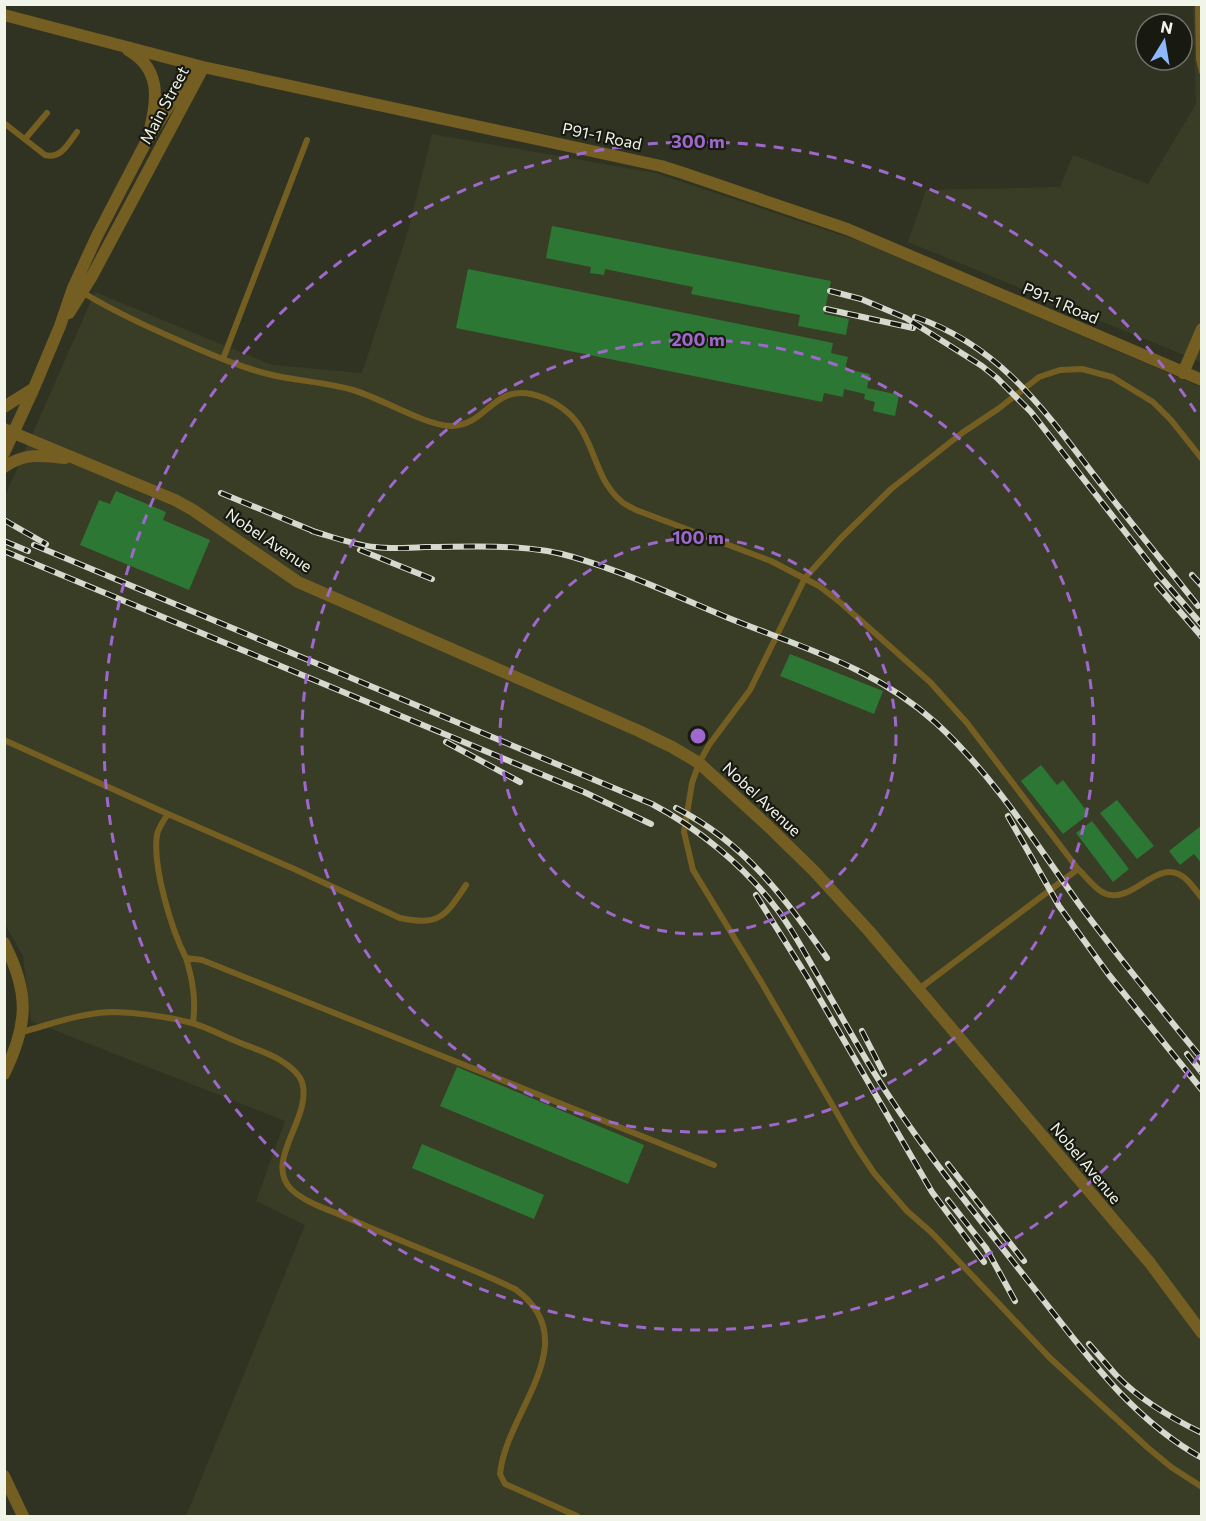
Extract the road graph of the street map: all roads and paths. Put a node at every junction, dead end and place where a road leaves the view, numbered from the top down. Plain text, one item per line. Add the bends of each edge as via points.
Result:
1 (1198, 4) edge
2 (4, 15) edge
3 (120, 45) junction
4 (203, 67) junction
5 (1202, 72) edge
6 (47, 113) dead end
7 (4, 123) edge
8 (77, 132) dead end
9 (25, 139) junction
10 (307, 141) dead end
11 (146, 142) junction
12 (78, 290) junction
13 (1202, 329) edge
14 (223, 359) junction
15 (1182, 373) junction
16 (1202, 380) edge
17 (34, 388) junction
18 (4, 407) edge
19 (8, 431) edge
20 (4, 453) edge
21 (78, 459) junction
22 (1202, 459) edge
23 (4, 467) edge
24 (805, 578) junction
25 (4, 740) edge
26 (699, 763) junction
27 (168, 814) junction
28 (1078, 869) junction
29 (466, 885) dead end
30 (1202, 898) edge
31 (4, 943) edge
32 (186, 958) junction
33 (918, 989) junction
34 (193, 1023) junction
35 (22, 1032) junction
36 (4, 1074) edge
37 (714, 1165) dead end
38 (1202, 1333) edge
39 (4, 1476) edge
40 (1202, 1486) edge
41 (23, 1516) edge
42 (577, 1516) edge

1 - 5 lane
2 - 3 street, P91-1 Road
3 - 4 street, P91-1 Road
3 - 11 street via 134,53 154,80 155,108
4 - 11 street, Main Street via 187,77
4 - 12 street, Main Street
4 - 15 street, P91-1 Road via 661,166 847,229
6 - 9 lane
7 - 9 lane
8 - 9 lane via 53,157
10 - 14 lane
11 - 12 street, Main Street via 97,236
12 - 14 lane via 117,312
12 - 17 street, Main Street
13 - 15 street
14 - 24 lane via 269,375 353,390 451,426 465,424 516,392 546,399 582,427 604,477 620,501
15 - 16 street, P91-1 Road
17 - 18 street
17 - 19 street, Main Street
19 - 20 street, Main Street
19 - 21 street, Nobel Avenue
21 - 23 street via 28,455
21 - 26 street, Nobel Avenue via 193,510 298,582 639,731
22 - 24 lane via 1171,420 1134,390 1112,377 1082,369 1060,370 1039,378 891,489
24 - 26 lane via 750,690
24 - 28 lane via 841,603 930,682 967,723
25 - 27 lane
26 - 33 street, Nobel Avenue via 814,871
26 - 40 lane via 684,832 693,870 874,1173 1050,1358 1147,1447
27 - 29 lane via 400,918 436,920
27 - 32 lane via 157,833 158,865 178,943
28 - 30 lane via 1105,894 1117,895 1162,872 1186,879
28 - 33 lane
31 - 35 street via 17,974 24,1013
32 - 34 lane via 193,980
32 - 37 lane via 202,960
33 - 38 street, Nobel Avenue via 1150,1263
34 - 35 lane via 117,1012 89,1014
34 - 42 lane via 279,1059 302,1080 301,1110 283,1158 285,1182 293,1191 498,1281 521,1293 536,1308 546,1331 544,1360 504,1449 500,1474 505,1484
35 - 36 street
39 - 41 street

